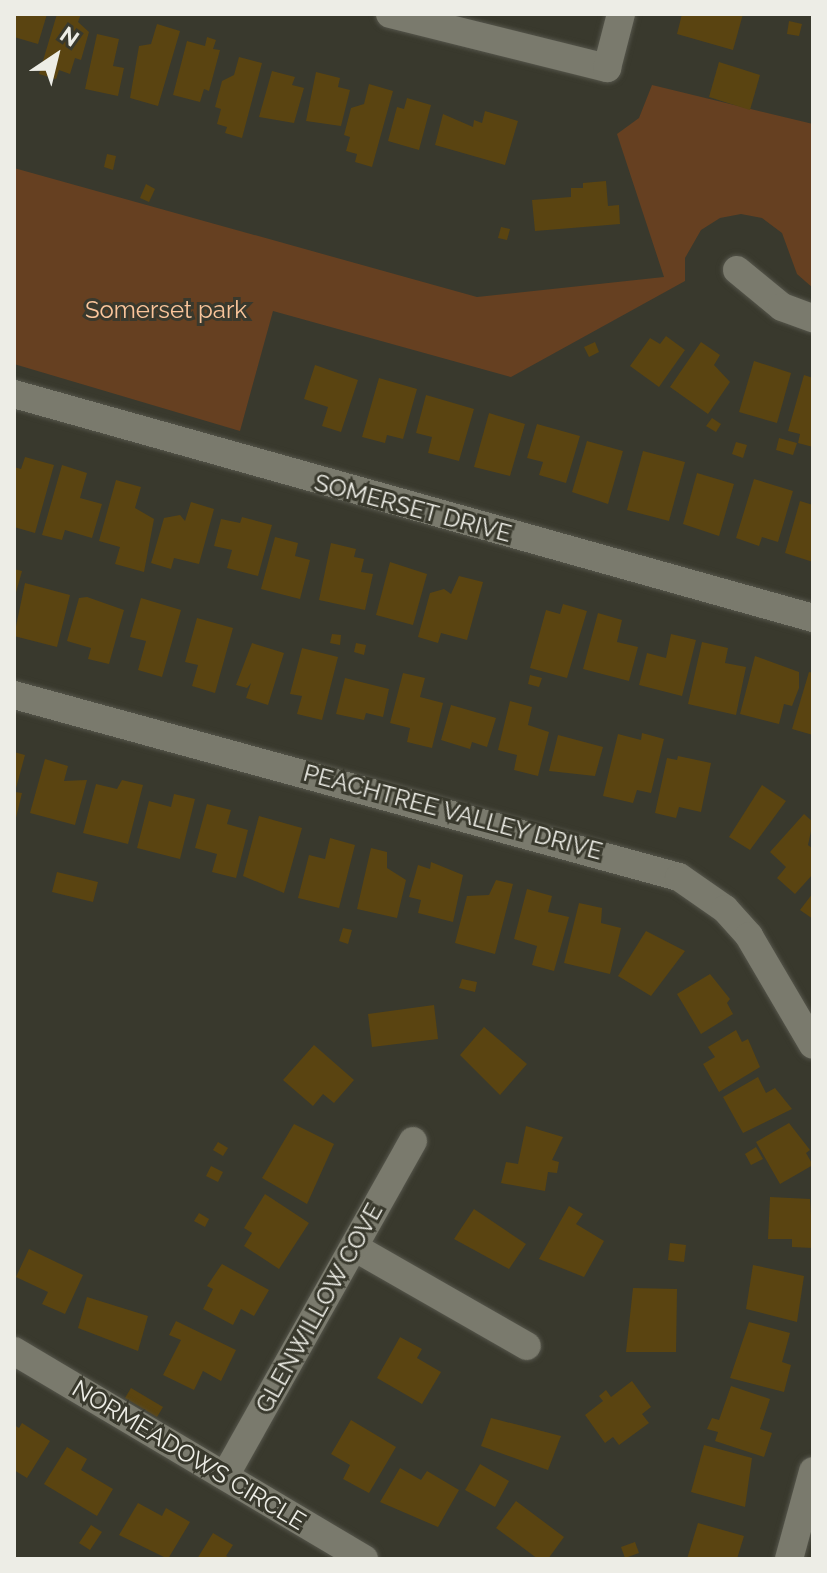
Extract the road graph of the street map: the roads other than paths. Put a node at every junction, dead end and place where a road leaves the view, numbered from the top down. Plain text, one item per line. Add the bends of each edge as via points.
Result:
1 (390, 14) edge
2 (621, 14) edge
3 (737, 270) dead end
4 (813, 318) edge
5 (14, 394) edge
6 (813, 618) edge
7 (14, 695) edge
8 (813, 1045) edge
9 (413, 1141) dead end
10 (354, 1247) junction
11 (527, 1346) dead end
12 (14, 1351) edge
13 (813, 1471) edge
14 (225, 1476) junction
15 (364, 1559) edge
16 (789, 1559) edge

1 - 2 street via 607,68
3 - 4 street via 782,307
5 - 6 street, SOMERSET DRIVE
7 - 8 street, PEACHTREE VALLEY DRIVE via 679,877 725,909 749,936
9 - 10 street, GLENWILLOW COVE
10 - 11 street
10 - 14 street, GLENWILLOW COVE
12 - 14 street, NORMEADOWS CIRCLE
13 - 16 street
14 - 15 street, NORMEADOWS CIRCLE

